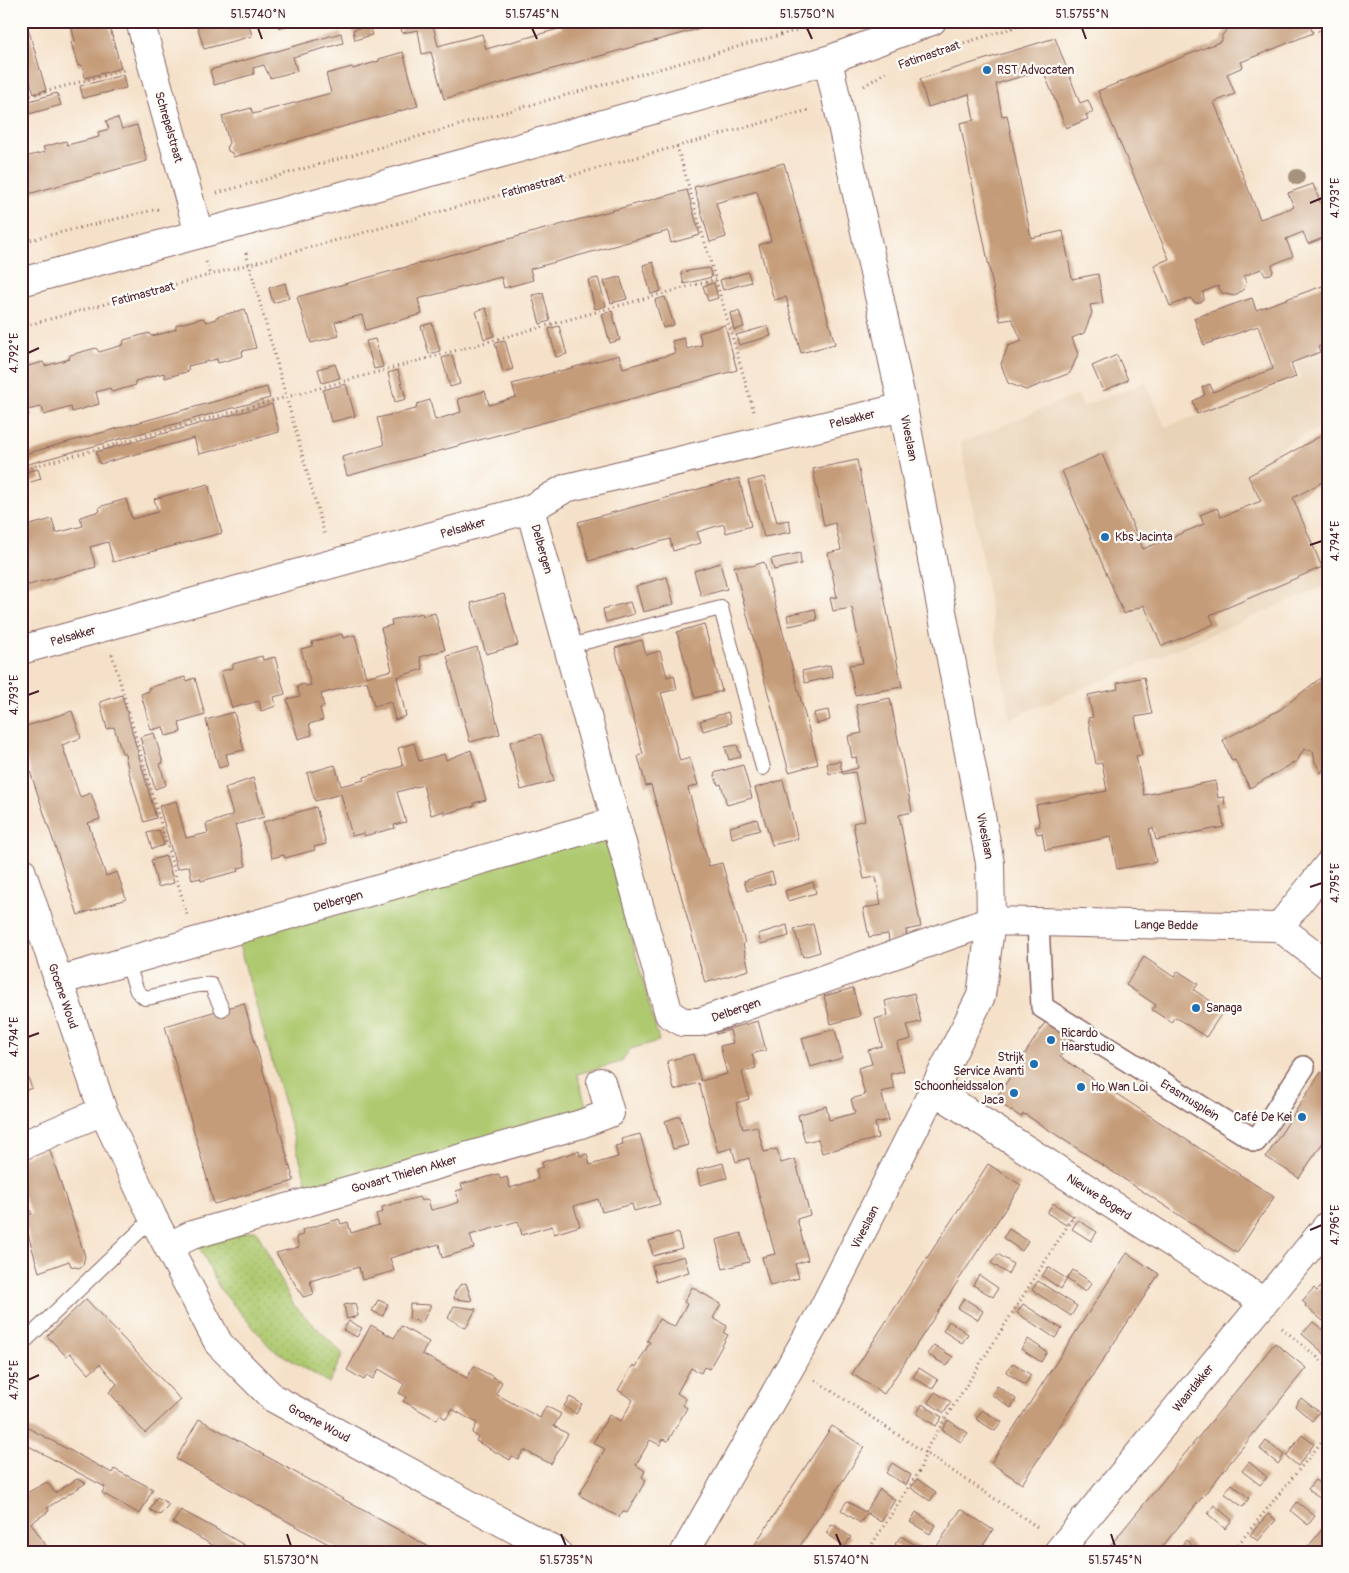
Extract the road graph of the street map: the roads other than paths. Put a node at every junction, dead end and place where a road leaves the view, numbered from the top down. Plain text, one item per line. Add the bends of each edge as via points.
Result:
1 (140, 21) edge
2 (932, 21) edge
3 (828, 60) junction
4 (198, 234) junction
5 (21, 282) edge
6 (903, 407) junction
7 (530, 509) junction
8 (569, 646) junction
9 (21, 650) edge
10 (763, 768) dead end
11 (617, 821) junction
12 (1328, 865) edge
13 (23, 878) edge
14 (991, 921) junction
15 (1038, 923) junction
16 (1279, 927) junction
17 (127, 962) junction
18 (1328, 965) edge
19 (58, 981) junction
20 (222, 1009) dead end
21 (1304, 1067) dead end
22 (601, 1082) dead end
23 (935, 1091) junction
24 (102, 1111) junction
25 (21, 1146) edge
26 (153, 1218) junction
27 (1328, 1225) edge
28 (169, 1246) junction
29 (1261, 1306) junction
30 (21, 1345) edge
31 (1061, 1548) edge
32 (557, 1552) edge
33 (685, 1552) edge

1 - 4 street, Schrepelstraat
2 - 3 street
3 - 4 street via 498,154
3 - 6 street, Viveslaan
4 - 5 street
6 - 7 street, Pelsakker via 566,488
6 - 14 street, Viveslaan via 990,863
7 - 8 street, Delbergen
7 - 9 street, Pelsakker
8 - 10 lane via 721,608
8 - 11 street, Delbergen
11 - 14 street, Delbergen via 669,1014 683,1022 700,1022
11 - 17 street, Delbergen
12 - 16 street
13 - 19 street, Groene Woud
14 - 15 street, Lange Bedde
14 - 23 street, Viveslaan via 981,996
15 - 16 street, Lange Bedde
15 - 21 street, Erasmusplein via 1042,1007 1256,1141
16 - 18 street
17 - 19 street, Delbergen
17 - 20 lane via 137,991 145,998 200,984 211,985
19 - 24 street, Groene Woud
22 - 28 street, Govaart Thielen Akker via 610,1113 595,1119 192,1235
23 - 29 street, Nieuwe Bogerd
23 - 33 street, Viveslaan via 822,1311
24 - 25 street
24 - 26 street, Groene Woud
26 - 28 street, Groene Woud
26 - 30 lane
27 - 29 street, Waardakker
28 - 32 street, Groene Woud via 219,1344 273,1398
29 - 31 street, Waardakker

